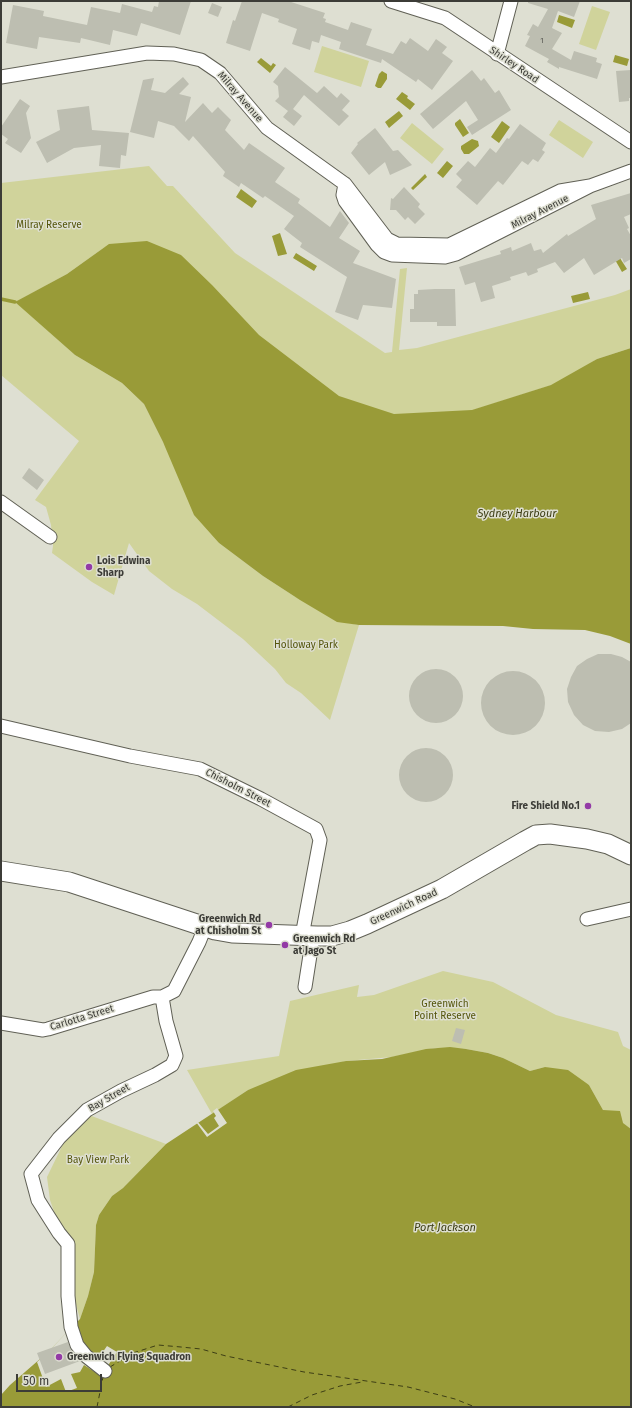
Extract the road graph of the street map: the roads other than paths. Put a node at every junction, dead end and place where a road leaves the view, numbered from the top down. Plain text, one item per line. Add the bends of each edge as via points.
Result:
1 (391, 1) edge
2 (511, 1) edge
3 (497, 54) junction
4 (1, 77) edge
5 (631, 142) edge
6 (631, 171) edge
7 (1, 502) edge
8 (50, 537) dead end
9 (1, 726) edge
10 (631, 855) edge
11 (1, 871) edge
12 (631, 909) edge
13 (587, 919) dead end
14 (205, 927) junction
15 (308, 936) junction
16 (305, 987) dead end
17 (162, 997) junction
18 (1, 1023) edge
19 (104, 1370) dead end

1 - 3 street, Shirley Road via 445,18
2 - 3 street
3 - 5 street, Shirley Road
4 - 6 street, Milray Avenue via 148,53 174,54 199,59 220,73 267,128 345,184 345,201 382,250 392,255 440,257 456,254 590,186
7 - 8 street
9 - 15 street, Chisholm Street via 130,756 200,769 316,829 320,840
10 - 15 street, Greenwich Road via 608,844 587,839 550,834 536,835 442,889 367,924 332,936
11 - 14 street, Greenwich Road via 69,882
12 - 13 street
14 - 15 street, Greenwich Road via 232,933
14 - 17 street via 174,991
15 - 16 street, Chisholm Street
17 - 18 street, Carlotta Street via 153,997 43,1030
17 - 19 street, Bay Street via 176,1056 172,1064 87,1110 59,1138 32,1174 38,1200 68,1244 68,1296 71,1327 77,1345

